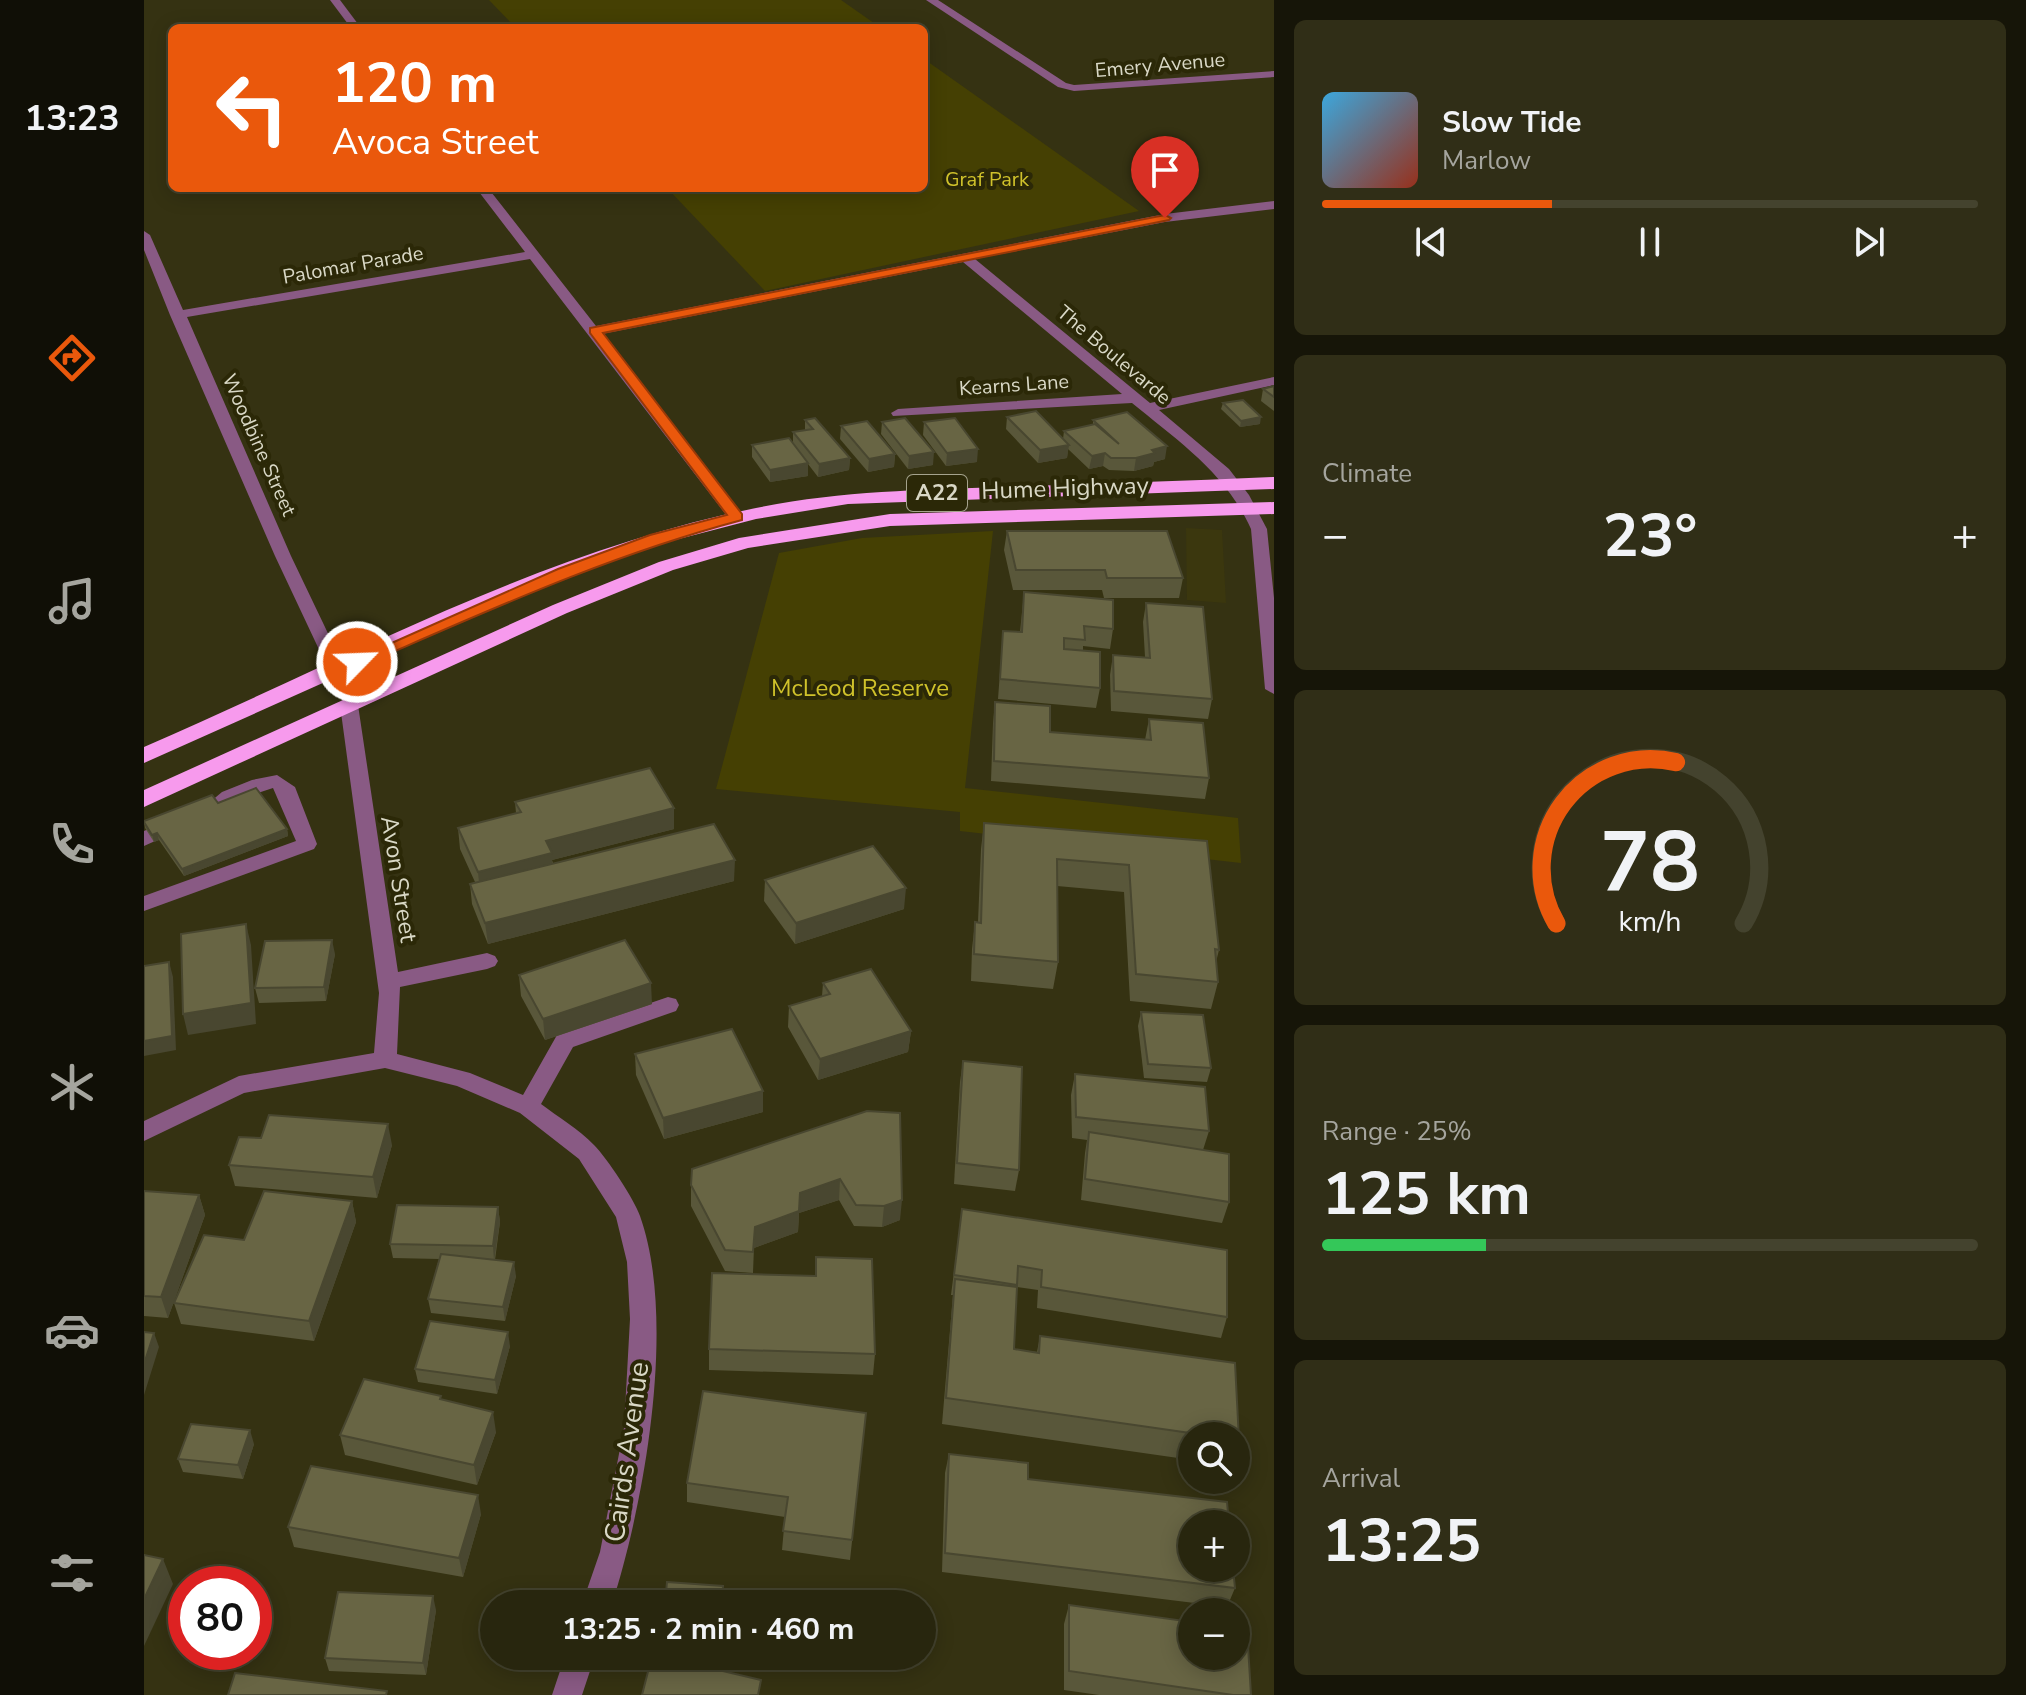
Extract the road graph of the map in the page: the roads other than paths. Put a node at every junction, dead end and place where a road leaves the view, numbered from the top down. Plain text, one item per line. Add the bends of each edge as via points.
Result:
1 (335, 0) edge
2 (931, 0) edge
3 (353, 24) edge
4 (1274, 74) edge
5 (485, 192) edge
6 (1274, 205) edge
7 (144, 235) edge
8 (147, 251) edge
9 (534, 254) junction
10 (967, 259) junction
11 (177, 315) junction
12 (594, 331) junction
13 (1274, 381) edge
14 (1140, 403) junction
15 (898, 413) dead end
16 (1274, 483) edge
17 (1234, 484) junction
18 (1274, 508) edge
19 (1251, 509) junction
20 (736, 517) junction
21 (337, 671) junction
22 (1274, 689) edge
23 (349, 705) junction
24 (144, 756) edge
25 (144, 799) edge
26 (144, 839) edge
27 (144, 904) edge
28 (487, 961) dead end
29 (388, 982) junction
30 (668, 1005) dead end
31 (385, 1060) junction
32 (528, 1107) junction
33 (144, 1132) edge
34 (602, 1590) edge
35 (575, 1670) edge
36 (567, 1695) edge

1 - 3 street
2 - 4 street, Emery Avenue via 1074,88
5 - 9 street
6 - 10 street via 1165,218
7 - 8 street, Woodbine Street
8 - 11 street, Woodbine Street
9 - 11 street, Palomar Parade
9 - 12 street
10 - 12 street
10 - 14 street, The Boulevarde
11 - 21 street, Woodbine Street
12 - 20 street
13 - 14 street, Kearns Lane
14 - 15 street, Kearns Lane
14 - 17 street, The Boulevarde
16 - 17 highway, Hume Highway / A22
17 - 19 street, The Boulevarde
17 - 20 highway, Hume Highway / A22 via 862,497
18 - 19 highway, Hume Highway / A22
19 - 22 street, The Boulevarde via 1259,529
19 - 23 highway, Hume Highway / A22 via 890,520 746,542 666,566
20 - 21 highway, Hume Highway / A22 via 655,539 524,587
21 - 24 highway, Hume Highway / A22
23 - 25 highway, Hume Highway / A22
23 - 29 street, Avon Street
26 - 27 street via 229,796 277,781 285,787 307,844
28 - 29 street
29 - 31 street, Avon Street
30 - 32 street via 565,1041
31 - 32 street, Cairds Avenue via 462,1079
31 - 33 street via 239,1085
32 - 34 street, Cairds Avenue via 587,1152 628,1215 639,1262 643,1319 637,1428 614,1552
35 - 36 street

